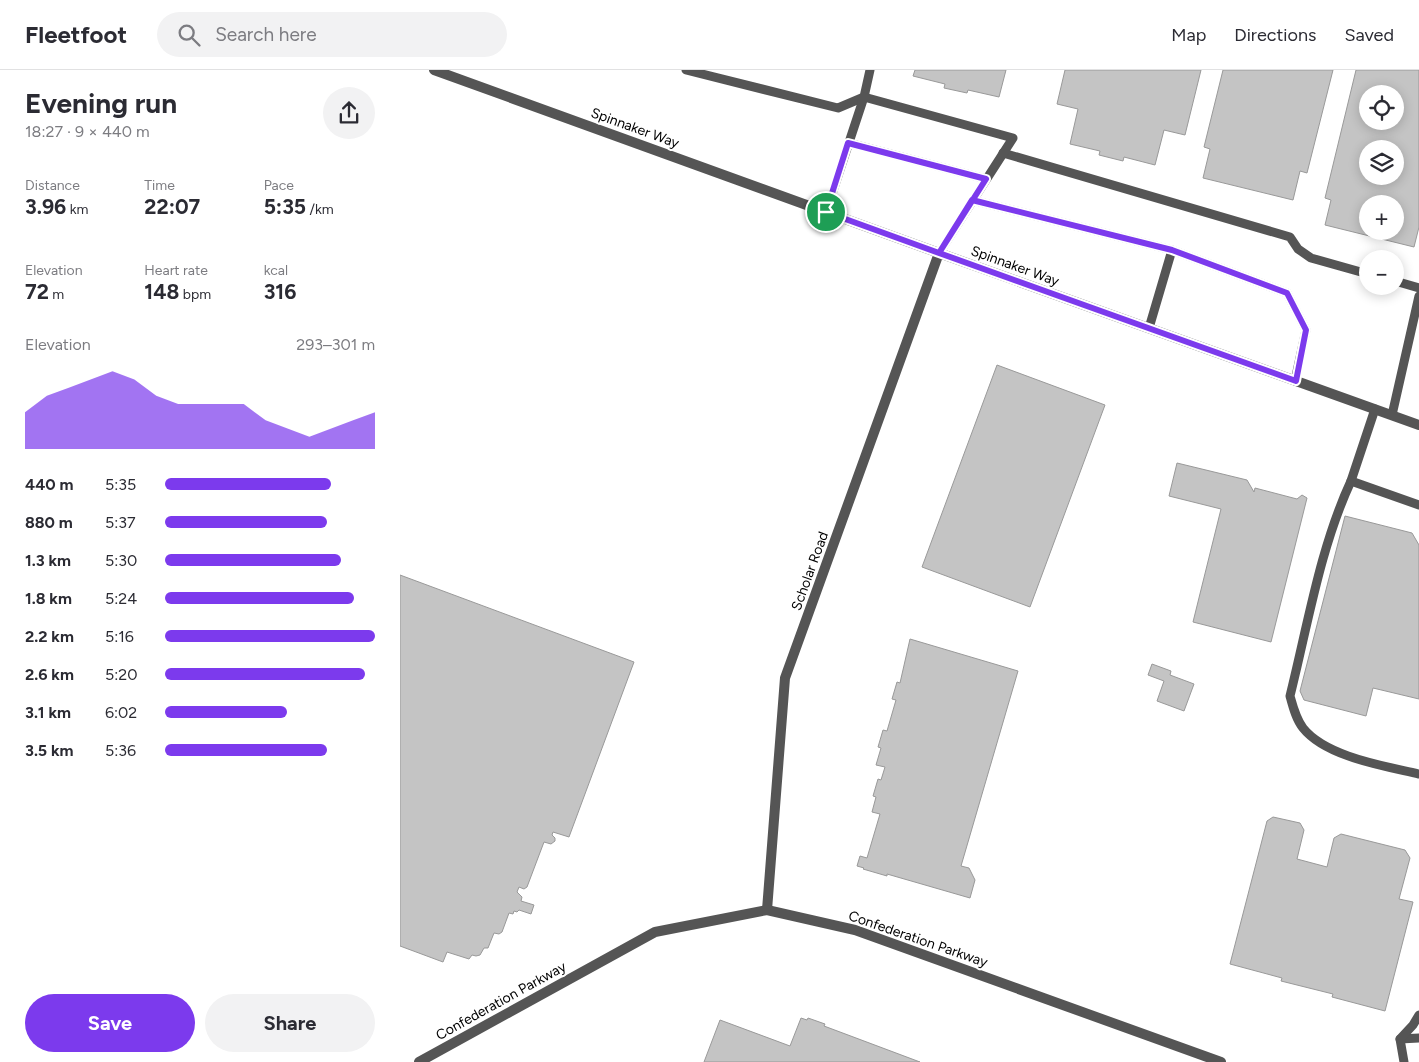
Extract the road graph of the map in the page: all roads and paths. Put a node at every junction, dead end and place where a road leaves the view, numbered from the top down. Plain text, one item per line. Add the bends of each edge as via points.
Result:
1 (686, 70) edge
2 (870, 70) edge
3 (441, 71) edge
4 (864, 97) junction
5 (848, 143) junction
6 (1003, 153) junction
7 (986, 179) junction
8 (972, 200) junction
9 (826, 212) junction
10 (1172, 250) junction
11 (939, 253) junction
12 (1359, 271) edge
13 (1404, 284) edge
14 (1419, 288) edge
15 (1419, 296) edge
16 (1150, 328) junction
17 (1296, 381) junction
18 (1375, 409) junction
19 (1392, 415) junction
20 (1419, 425) edge
21 (1351, 480) junction
22 (1419, 505) edge
23 (1419, 774) edge
24 (767, 910) junction
25 (1419, 1015) edge
26 (1419, 1038) edge
27 (1400, 1039) junction
28 (419, 1062) edge
29 (1221, 1062) edge
30 (1404, 1062) edge

1 - 4 lane via 838,108
2 - 4 lane
3 - 9 street, Spinnaker Way
4 - 5 lane
4 - 6 lane via 1012,138
5 - 7 lane
5 - 9 lane
6 - 7 lane
6 - 12 lane via 1290,237 1311,258
7 - 8 lane
8 - 10 lane
8 - 11 lane
9 - 11 street, Spinnaker Way
10 - 16 lane
10 - 17 lane via 1287,293 1306,330
11 - 16 street, Spinnaker Way
11 - 24 street, Scholar Road via 785,678
13 - 14 lane
15 - 19 lane
16 - 17 street, Spinnaker Way
17 - 18 street, Spinnaker Way
18 - 19 street, Spinnaker Way
18 - 21 lane
19 - 20 street, Spinnaker Way
21 - 22 lane
21 - 23 lane via 1338,508 1290,696 1296,716 1322,746
24 - 28 street, Confederation Parkway via 656,932
24 - 29 street, Confederation Parkway via 856,930
25 - 27 lane
26 - 27 lane
27 - 30 lane

